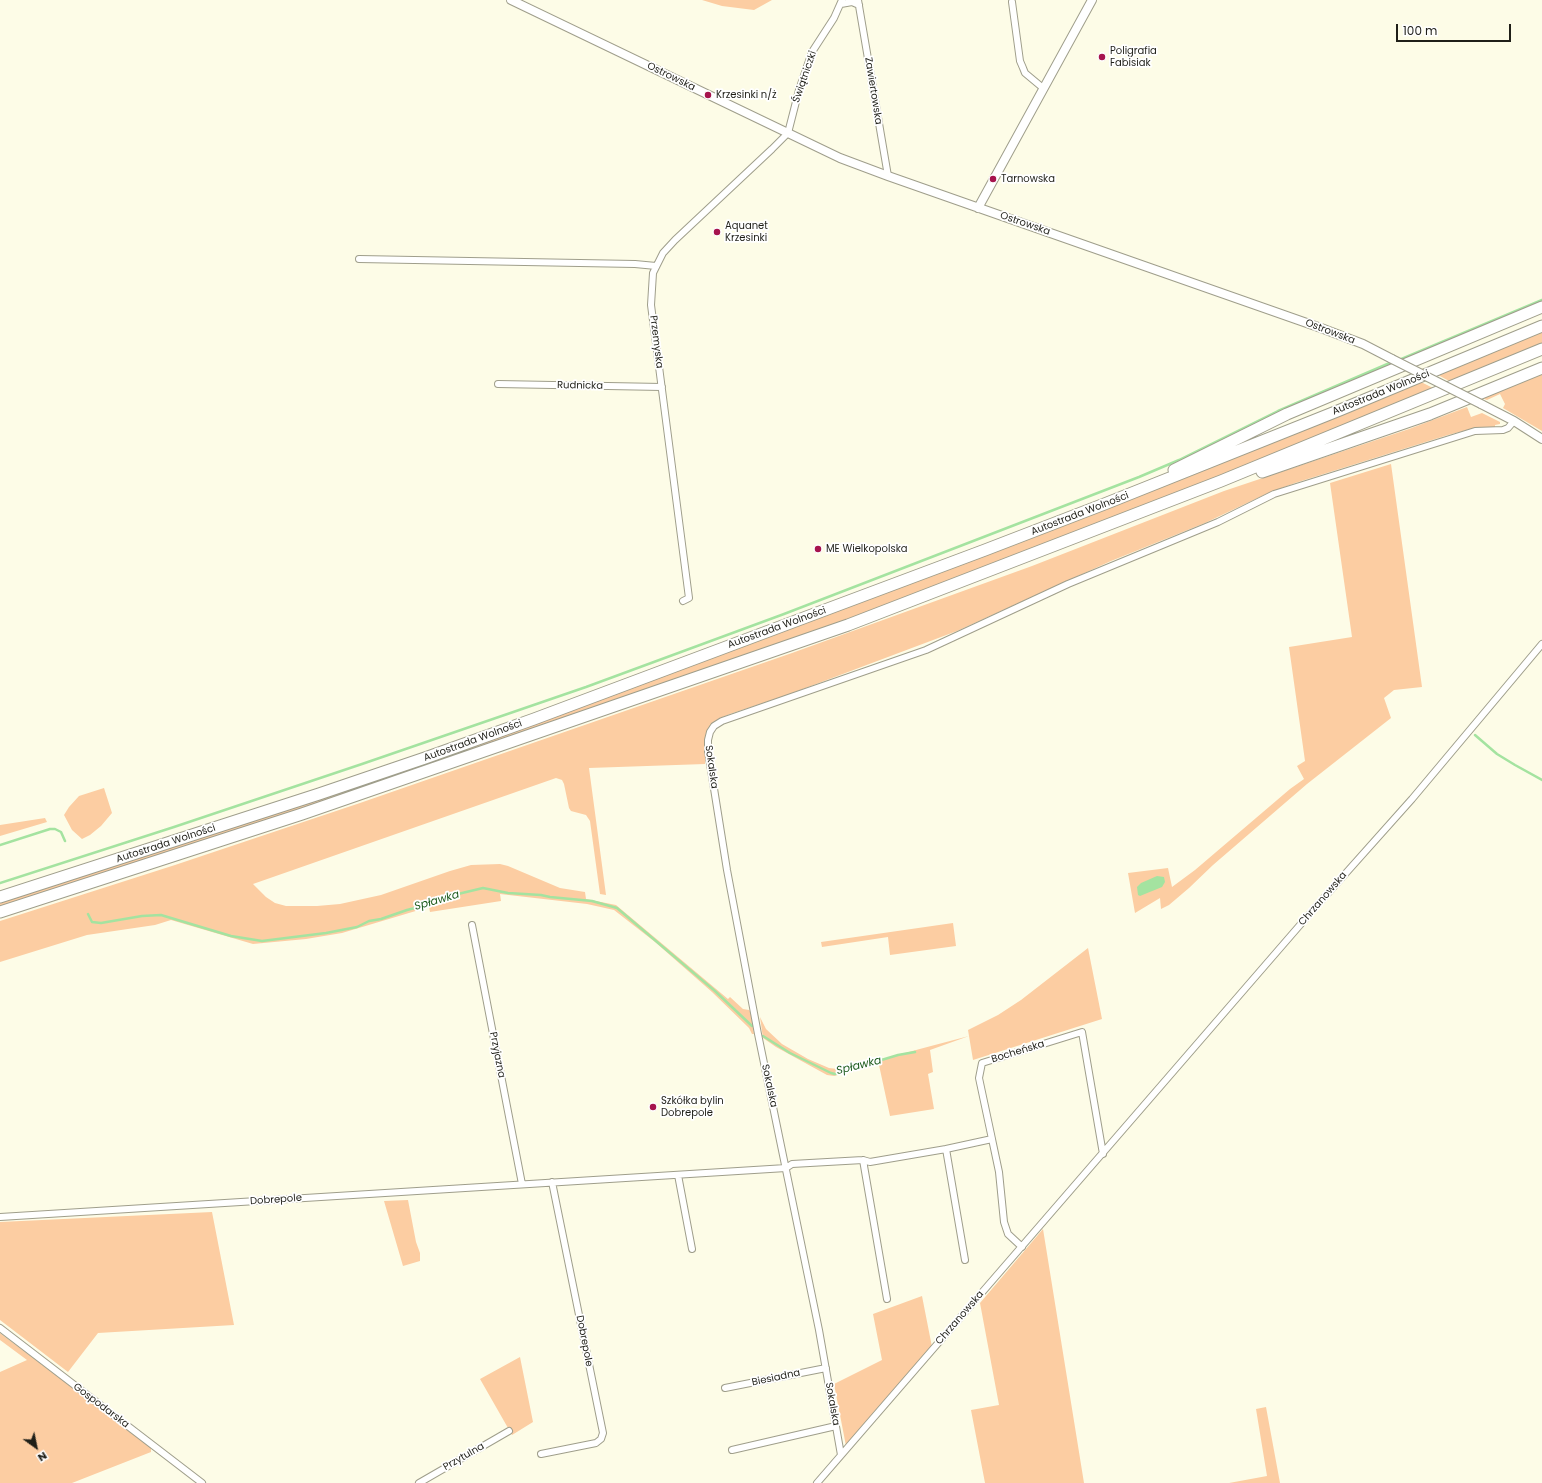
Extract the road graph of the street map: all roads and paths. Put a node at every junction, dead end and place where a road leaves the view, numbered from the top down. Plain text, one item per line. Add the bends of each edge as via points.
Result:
1 (511, 0) edge
2 (1092, 0) edge
3 (841, 2) edge
4 (859, 2) edge
5 (1012, 2) dead end
6 (1043, 88) junction
7 (788, 133) junction
8 (888, 176) junction
9 (978, 208) junction
10 (359, 259) dead end
11 (656, 266) junction
12 (1542, 307) edge
13 (1542, 326) edge
14 (1542, 349) edge
15 (1542, 368) edge
16 (498, 384) dead end
17 (662, 387) junction
18 (1514, 421) junction
19 (1542, 439) edge
20 (1221, 481) junction
21 (1107, 503) junction
22 (683, 601) dead end
23 (1542, 644) edge
24 (0, 897) edge
25 (0, 912) edge
26 (472, 925) dead end
27 (992, 1139) junction
28 (946, 1149) junction
29 (1103, 1154) junction
30 (863, 1160) junction
31 (786, 1168) junction
32 (678, 1174) junction
33 (552, 1182) junction
34 (522, 1184) junction
35 (0, 1217) edge
36 (1022, 1247) junction
37 (692, 1249) dead end
38 (965, 1260) dead end
39 (887, 1299) dead end
40 (0, 1328) edge
41 (826, 1368) junction
42 (725, 1388) dead end
43 (836, 1426) junction
44 (509, 1431) dead end
45 (732, 1450) dead end
46 (541, 1454) dead end
47 (841, 1456) junction
48 (202, 1483) edge
49 (419, 1483) edge
50 (817, 1483) edge

1 - 7 street, Ostrowska
2 - 6 street
3 - 4 street, Świątniczki
3 - 7 street, Świątniczki via 812,52
4 - 8 street, Zawiertowska
5 - 6 street via 1020,61 1025,72
6 - 9 street
7 - 8 street, Ostrowska via 840,158
7 - 11 street, Przemyska via 675,240 663,253
8 - 9 street, Ostrowska
9 - 18 street, Ostrowska, bridge via 1340,335
10 - 11 street
11 - 17 street, Przemyska via 653,273 651,305
12 - 21 highway via 1287,414
13 - 21 highway, Autostrada Wolności
14 - 20 highway, Autostrada Wolności
15 - 20 highway via 1400,425 1256,473
16 - 17 street, Rudnicka
17 - 22 street, Przemyska via 689,598
18 - 19 street, Ostrowska
18 - 31 street, Sokalska via 1503,430 1475,431 1274,494 1218,522 1068,584 926,650 722,720 714,726 708,740 709,761
20 - 25 highway, Autostrada Wolności via 884,612 770,653 294,817
21 - 24 highway, Autostrada Wolności via 425,758
23 - 29 street, Chrzanowska via 1412,799
26 - 34 street, Przyjazna
27 - 28 street
27 - 29 street, Bocheńska via 979,1078 982,1063 1082,1032
27 - 36 street, Bocheńska via 999,1172 1004,1222 1008,1234
28 - 30 street via 870,1162
28 - 38 street
29 - 36 street, Chrzanowska
30 - 31 street via 792,1164
30 - 39 street
31 - 32 street, Dobrepole
31 - 41 street, Sokalska
32 - 33 street, Dobrepole
32 - 37 street
33 - 34 street, Dobrepole
33 - 46 street, Dobrepole via 603,1433 596,1443
34 - 35 street, Dobrepole
36 - 47 street, Chrzanowska
40 - 48 street, Gospodarska
41 - 42 street, Biesiadna
41 - 43 street, Sokalska
43 - 45 street
43 - 47 street, Sokalska
44 - 49 street, Przytulna
47 - 50 street, Chrzanowska

